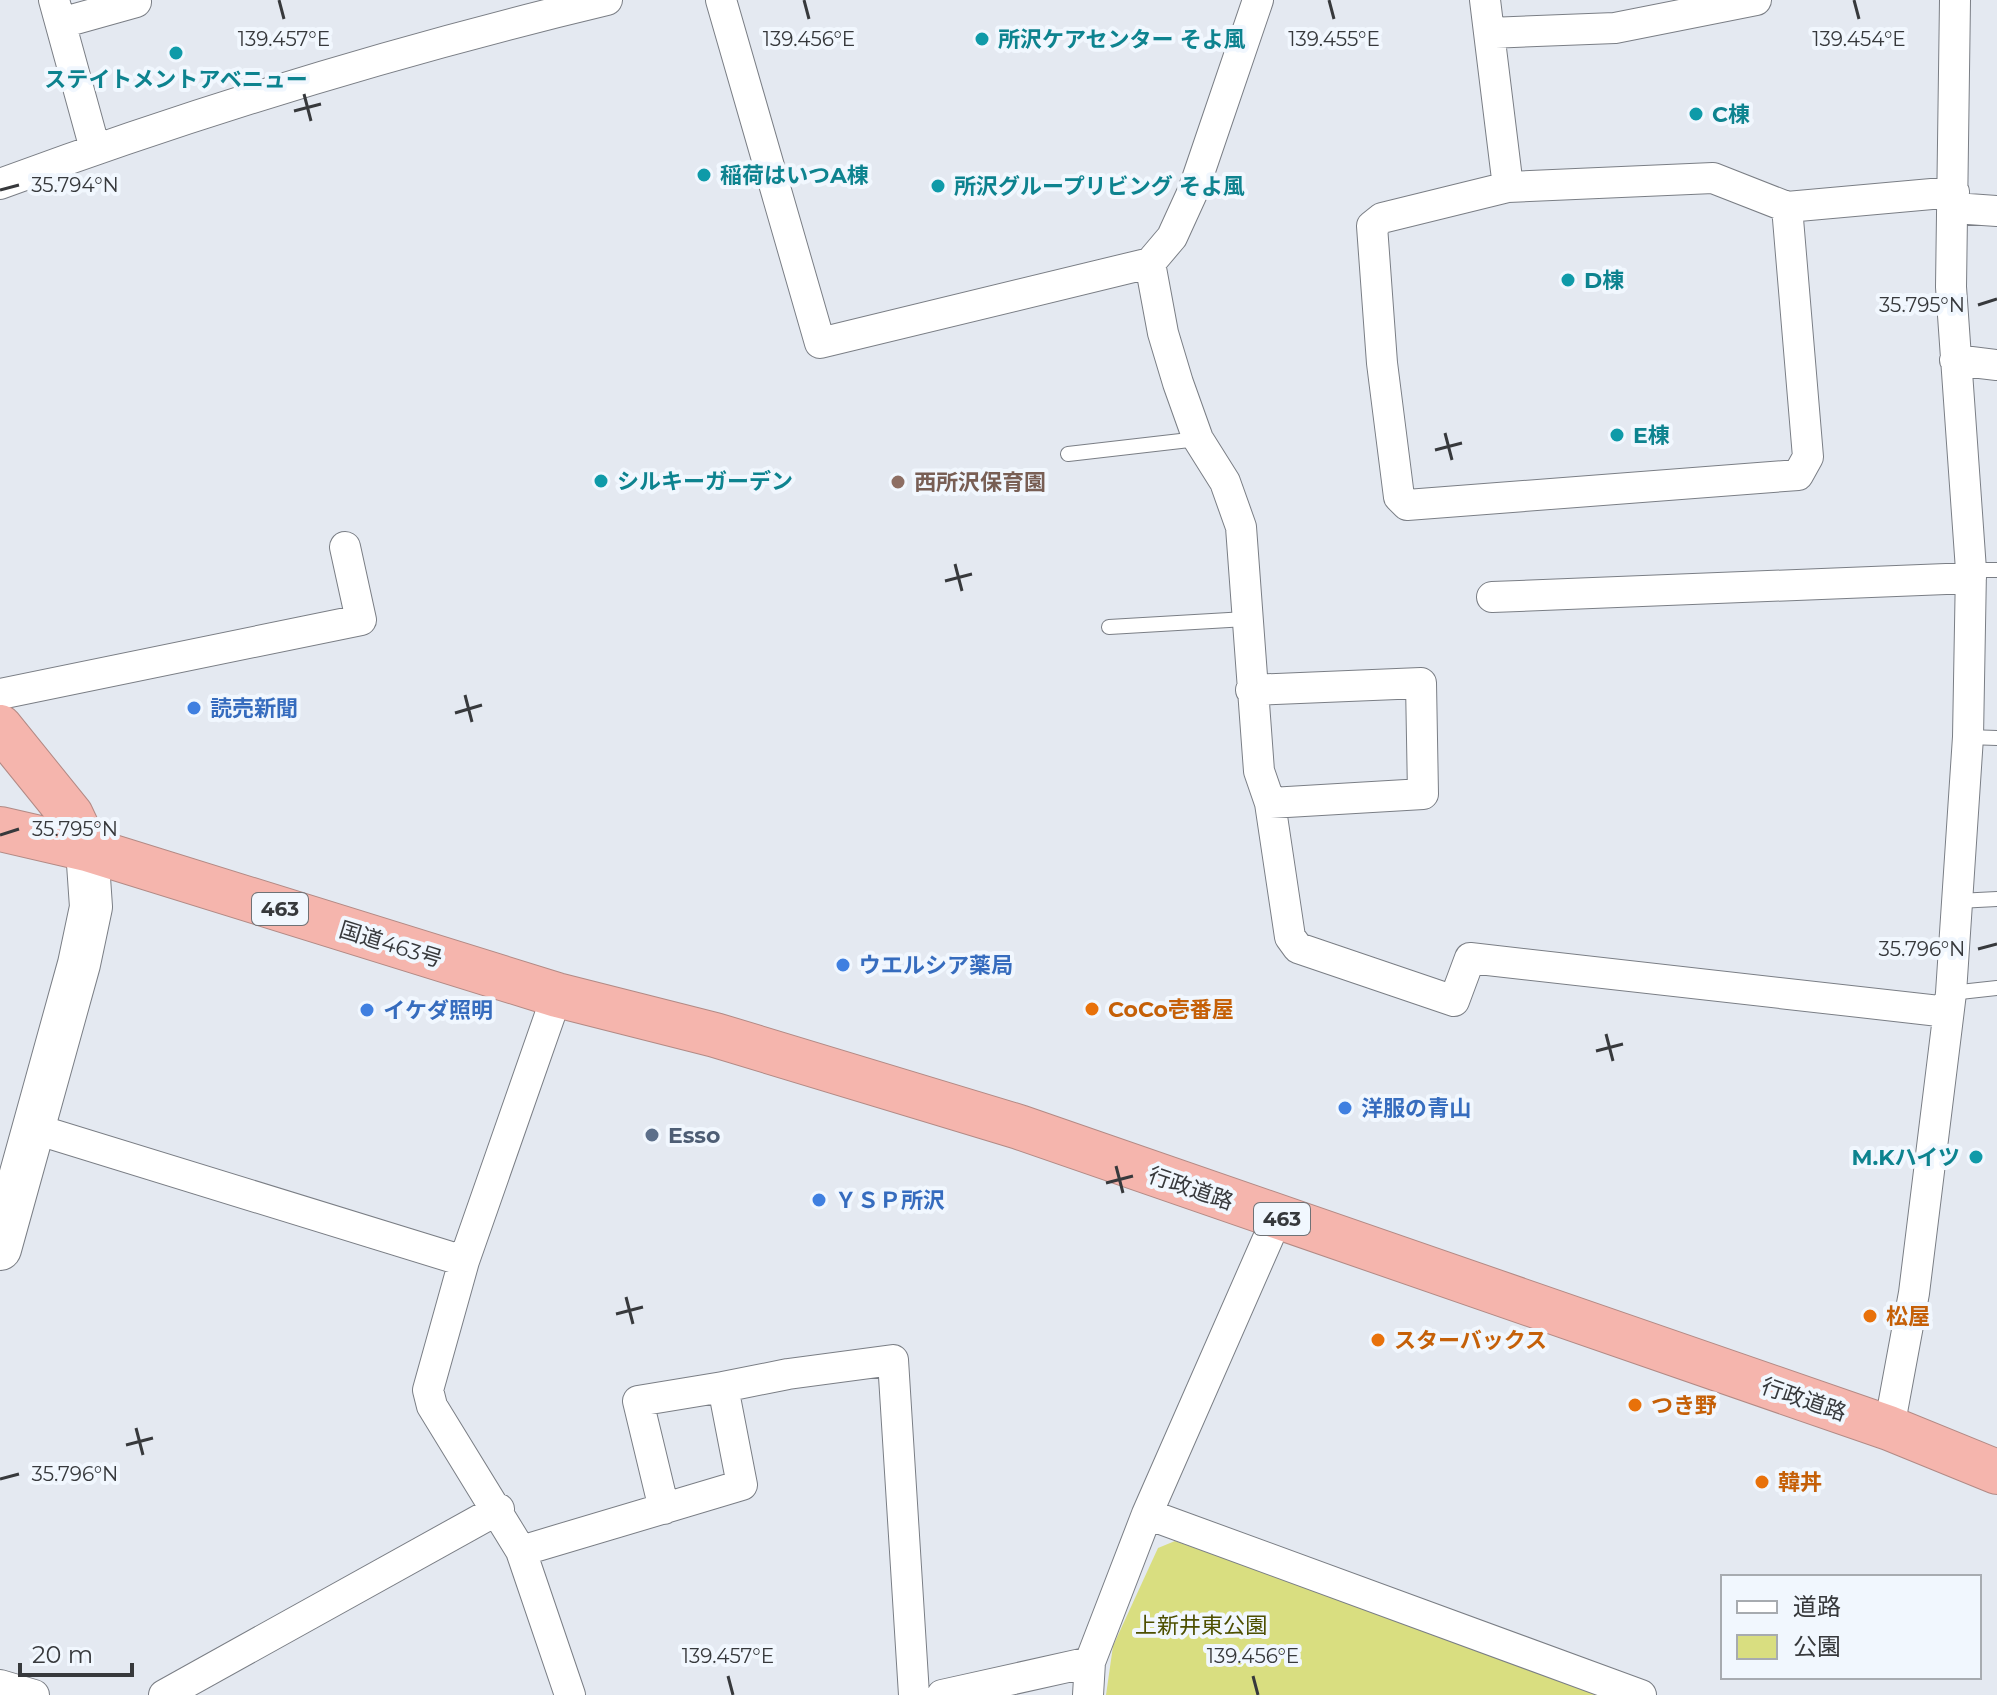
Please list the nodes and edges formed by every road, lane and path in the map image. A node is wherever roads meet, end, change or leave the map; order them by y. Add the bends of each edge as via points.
1 (607, 0) edge
2 (721, 0) edge
3 (1258, 0) edge
4 (1485, 0) edge
5 (1756, 0) edge
6 (1955, 0) edge
7 (136, 2) dead end
8 (57, 12) edge
9 (1489, 33) junction
10 (95, 149) junction
11 (0, 184) edge
12 (1508, 187) junction
13 (1954, 200) junction
14 (1787, 207) junction
15 (1997, 211) edge
16 (1150, 263) junction
17 (1955, 360) junction
18 (1997, 365) edge
19 (1198, 439) junction
20 (1068, 454) dead end
21 (345, 547) dead end
22 (1980, 573) edge
23 (1492, 597) dead end
24 (1246, 619) junction
25 (1109, 627) dead end
26 (1251, 690) junction
27 (0, 694) edge
28 (0, 727) edge
29 (1982, 738) edge
30 (1270, 803) junction
31 (0, 829) edge
32 (87, 849) junction
33 (1997, 899) edge
34 (1958, 901) junction
35 (1997, 988) edge
36 (557, 995) junction
37 (1949, 1002) junction
38 (32, 1128) junction
39 (1277, 1218) junction
40 (1, 1241) edge
41 (464, 1261) junction
42 (723, 1387) junction
43 (1889, 1428) junction
44 (1997, 1472) edge
45 (499, 1509) junction
46 (664, 1509) junction
47 (1147, 1514) junction
48 (521, 1551) junction
49 (1090, 1662) junction
50 (0, 1685) edge
51 (559, 1691) edge
52 (34, 1695) edge
53 (164, 1695) edge
54 (914, 1695) edge
55 (942, 1695) edge
56 (1088, 1695) edge
57 (1641, 1695) edge

1 - 10 street via 481,30
2 - 16 street via 820,343
3 - 16 street via 1193,191 1172,237
4 - 9 street
5 - 9 street via 1615,28
6 - 13 street
7 - 8 street
8 - 10 street
9 - 12 street
10 - 11 street
12 - 14 street via 1713,178
12 - 14 street via 1382,218 1372,226 1382,363 1399,497 1407,505 1798,475 1808,457
13 - 14 street
13 - 15 street
13 - 17 street
16 - 19 street via 1163,333
17 - 18 street
17 - 22 street
19 - 20 lane
19 - 24 street via 1225,482 1241,527
21 - 27 street via 361,620
22 - 23 street
22 - 29 street
24 - 25 lane
24 - 26 street
26 - 30 street via 1259,771
26 - 30 street via 1421,683 1423,794
28 - 32 highway via 71,815
29 - 34 street
30 - 37 street via 1290,937 1298,948 1454,1001 1470,958
31 - 32 highway, 国道463号 / 463
32 - 36 highway, 国道463号 / 463
32 - 38 street via 91,907
33 - 34 lane
34 - 37 street
35 - 37 lane
36 - 39 highway, 行政道路 / 463 via 715,1035 1019,1127
36 - 41 street
37 - 43 street via 1914,1293
38 - 40 street
38 - 41 street
39 - 43 highway, 行政道路 / 463
39 - 47 street
41 - 45 street via 428,1390 432,1406
42 - 46 street via 742,1485
42 - 46 street via 638,1401
42 - 54 street via 893,1360
43 - 44 highway, 行政道路 / 463
45 - 48 street
45 - 53 street
46 - 48 street
47 - 49 street
47 - 57 street
48 - 51 street
49 - 55 street
49 - 56 street
50 - 52 street

